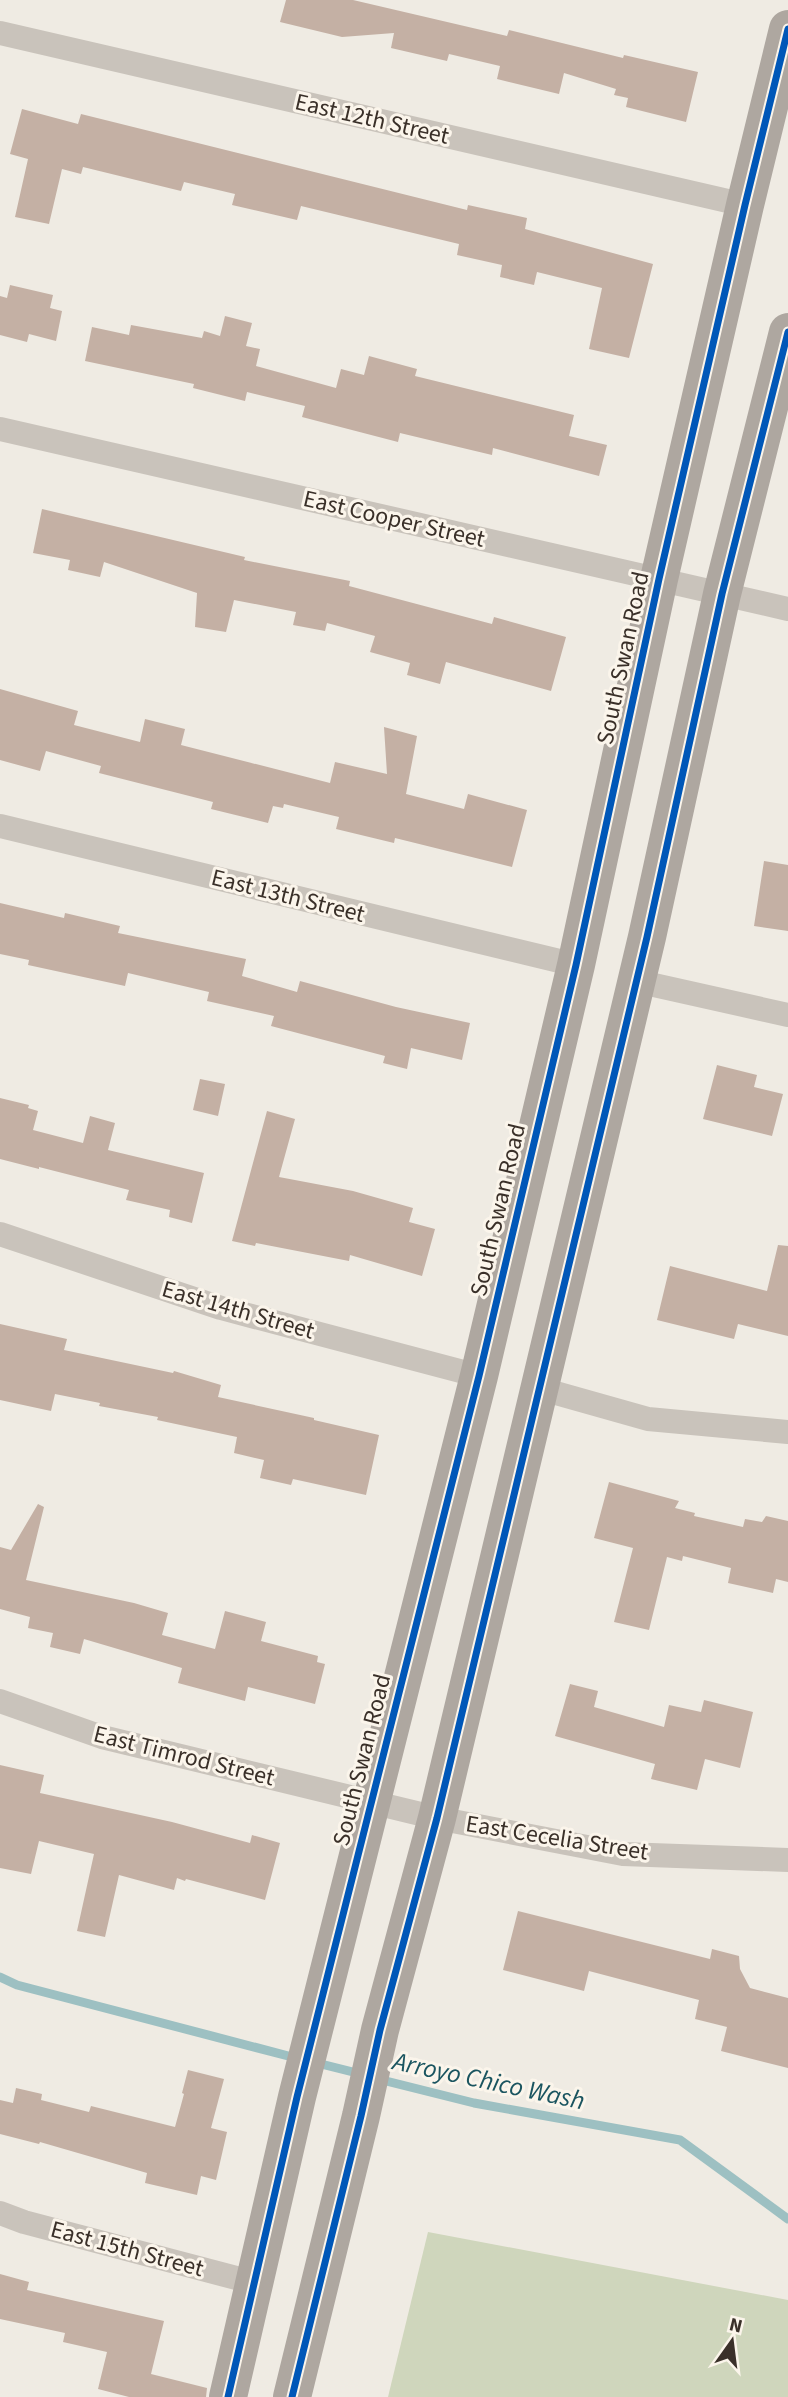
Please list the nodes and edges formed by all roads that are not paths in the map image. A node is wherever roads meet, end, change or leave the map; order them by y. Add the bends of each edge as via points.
1 (788, 29) edge
2 (0, 33) edge
3 (745, 205) junction
4 (788, 332) edge
5 (0, 429) edge
6 (659, 579) junction
7 (722, 594) junction
8 (788, 609) edge
9 (0, 826) edge
10 (576, 965) junction
11 (636, 981) junction
12 (788, 1015) edge
13 (0, 1234) edge
14 (479, 1376) junction
15 (538, 1388) junction
16 (788, 1432) edge
17 (0, 1701) edge
18 (371, 1801) junction
19 (438, 1818) junction
20 (788, 1860) edge
21 (0, 2213) edge
22 (255, 2283) junction
23 (228, 2397) edge
24 (292, 2397) edge

1 - 3 main road, South Swan Road
2 - 3 street, East 12th Street
3 - 6 main road, South Swan Road
4 - 7 main road
5 - 6 street, East Cooper Street
6 - 7 street, East Cooper Street
6 - 10 main road, South Swan Road
7 - 8 street, East Cooper Street
7 - 11 main road
9 - 10 street, East 13th Street
10 - 14 main road, South Swan Road
11 - 12 street
11 - 15 main road
13 - 14 street, East 14th Street via 220,1308
14 - 18 main road, South Swan Road
15 - 16 street via 648,1419
15 - 19 main road
17 - 18 street, East Timrod Street via 102,1737
18 - 19 street, East Cecelia Street
18 - 22 main road, South Swan Road
19 - 20 street, East Cecelia Street via 624,1854
19 - 24 main road via 380,2030
21 - 22 street, East 15th Street
22 - 23 main road, South Swan Road

